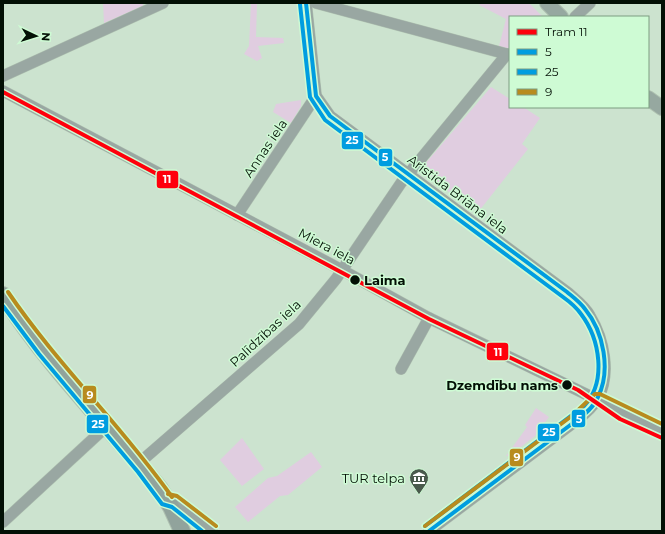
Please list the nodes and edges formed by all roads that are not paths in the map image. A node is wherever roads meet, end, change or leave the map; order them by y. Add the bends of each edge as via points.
1 (164, 3) edge
2 (306, 3) edge
3 (316, 3) edge
4 (547, 3) edge
5 (590, 3) edge
6 (560, 16) edge
7 (576, 16) edge
8 (509, 54) edge
9 (3, 76) edge
10 (3, 91) edge
11 (316, 96) junction
12 (649, 99) edge
13 (662, 108) edge
14 (408, 174) junction
15 (237, 214) junction
16 (342, 270) junction
17 (3, 294) edge
18 (429, 318) junction
19 (401, 369) dead end
20 (597, 399) junction
21 (108, 426) junction
22 (660, 426) edge
23 (139, 463) junction
24 (167, 500) junction
25 (3, 522) edge
26 (182, 531) edge
27 (212, 531) edge
28 (429, 531) edge

1 - 9 street
2 - 11 street, Aristida Briāna iela
3 - 8 street
4 - 6 main road
5 - 7 street
8 - 14 street, Palīdzības iela
10 - 15 street, Miera iela
11 - 14 street, Aristida Briāna iela via 340,125
11 - 15 street, Annas iela
12 - 13 main road
14 - 16 street, Palīdzības iela
14 - 20 street, Aristida Briāna iela via 567,292 590,315 598,333 604,361 605,380
15 - 16 street, Miera iela
16 - 18 street, Miera iela
16 - 23 street, Palīdzības iela via 299,324
17 - 21 highway via 34,339
18 - 19 street
18 - 20 street, Miera iela
20 - 22 street, Miera iela
20 - 28 street via 577,420
21 - 23 highway
21 - 25 street
23 - 24 highway
24 - 26 highway
24 - 27 street via 174,502

